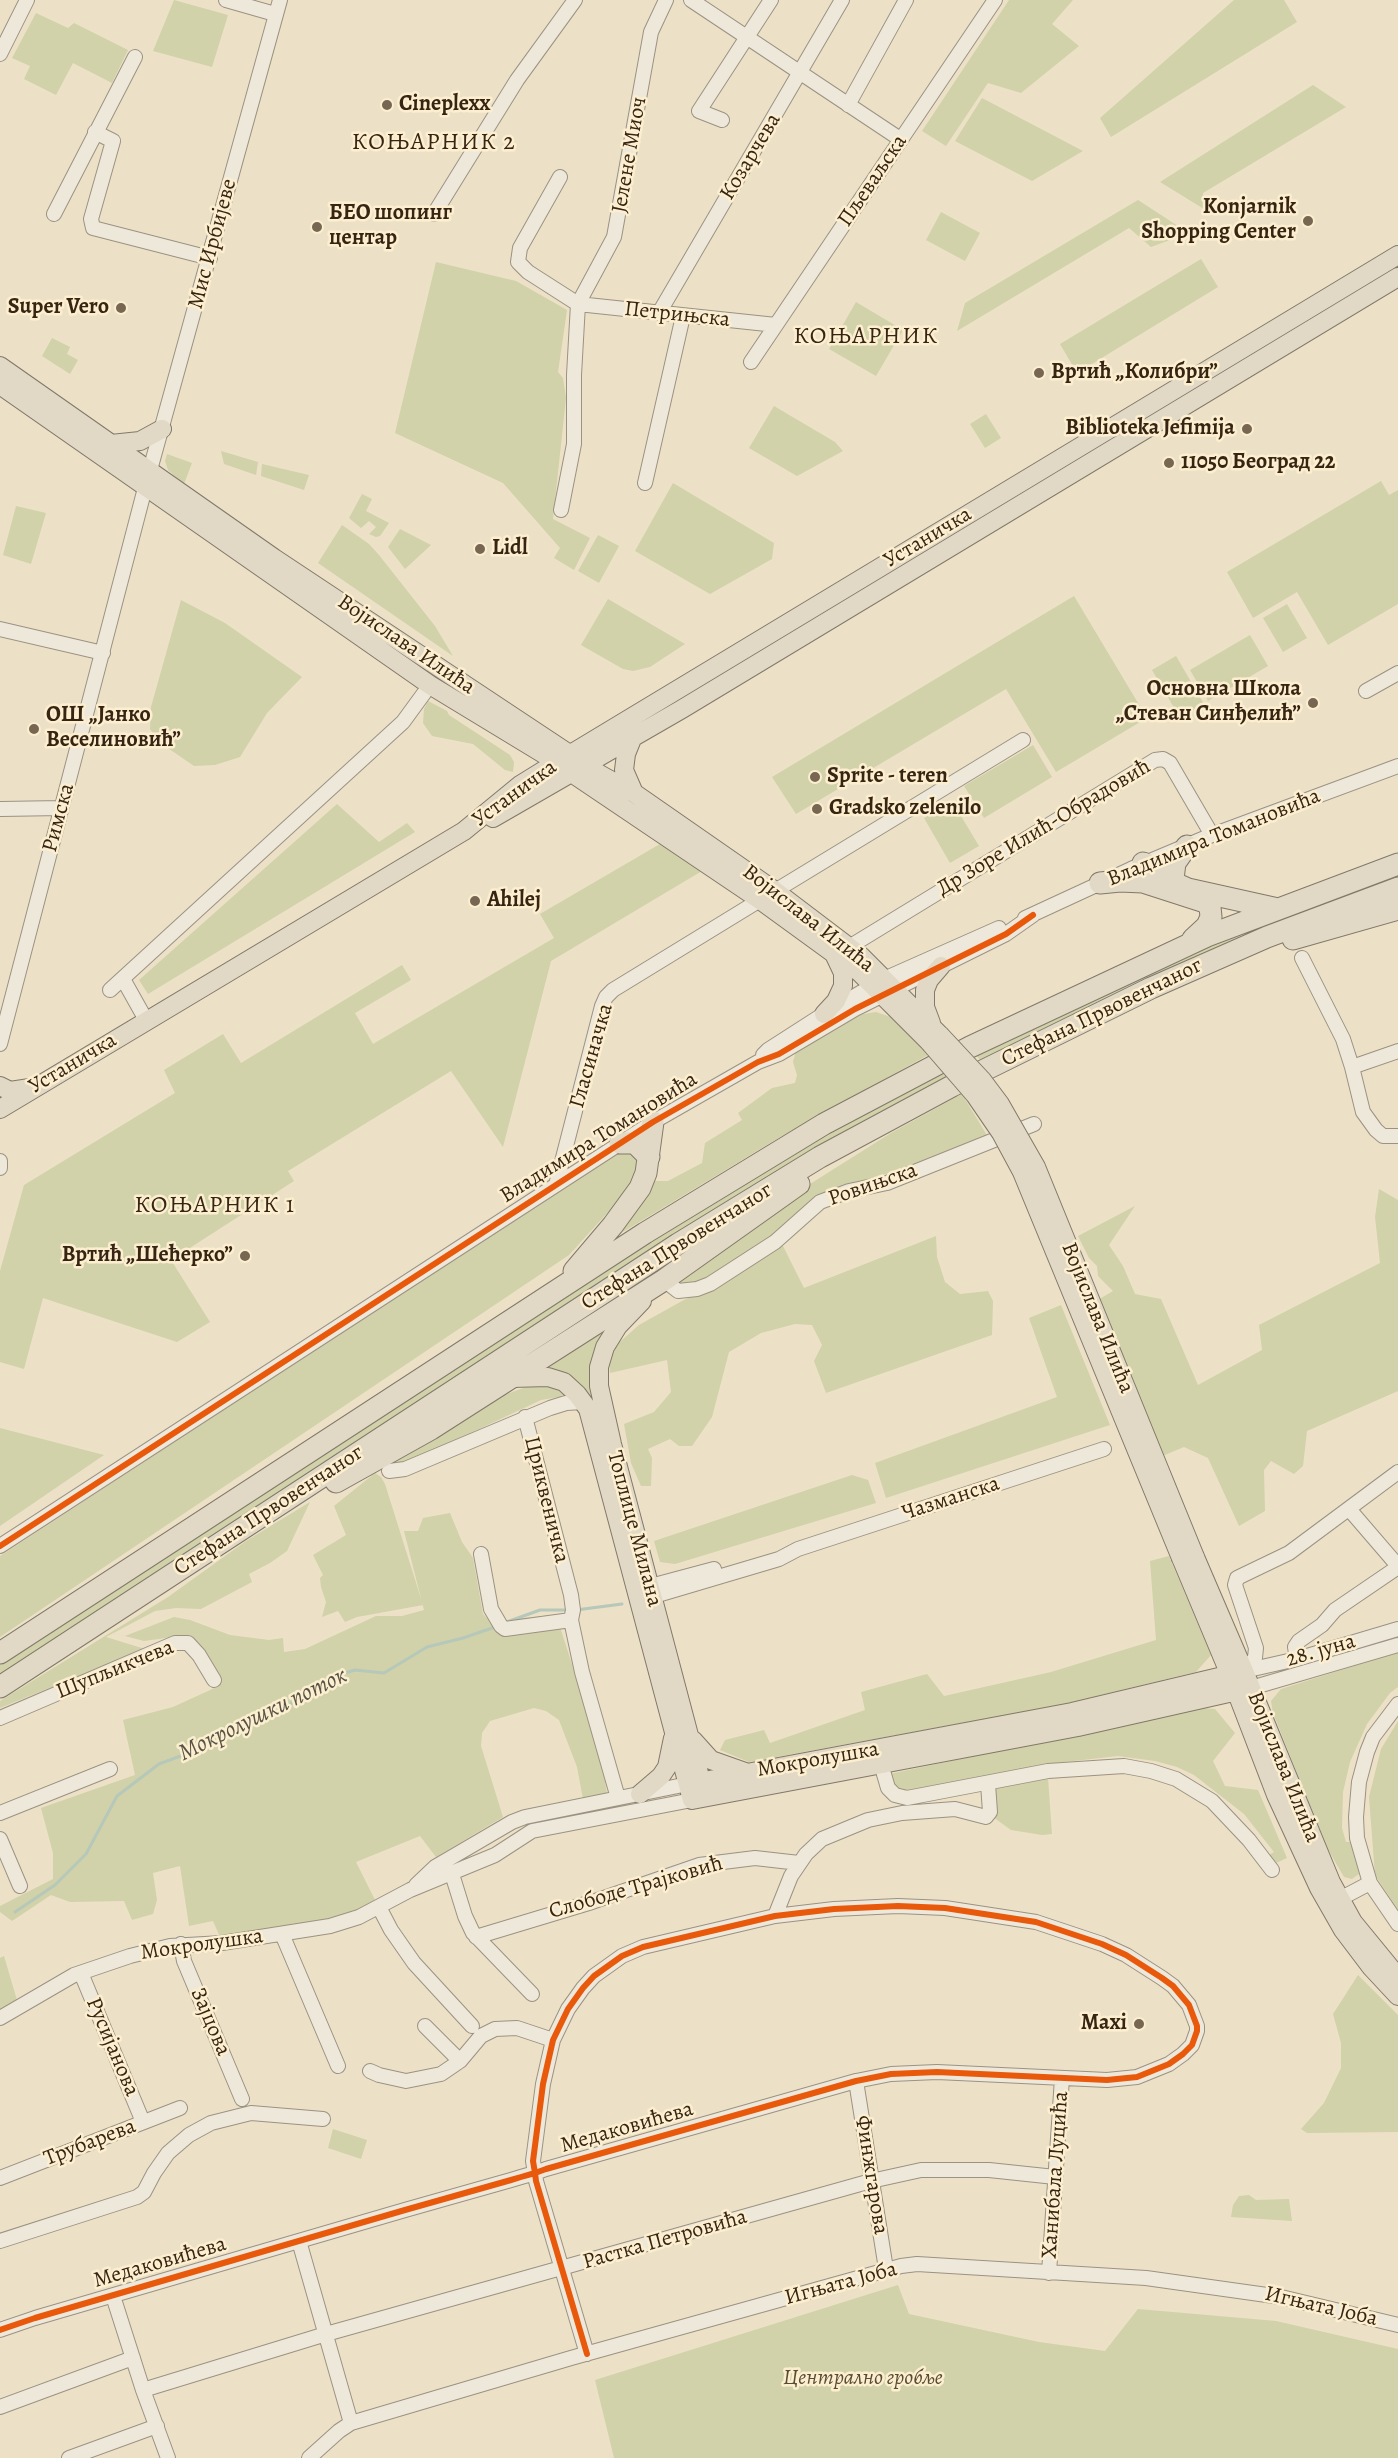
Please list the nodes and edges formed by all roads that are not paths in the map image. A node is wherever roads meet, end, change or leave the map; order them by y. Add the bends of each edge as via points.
1 (27, 0) edge
2 (226, 0) edge
3 (280, 0) edge
4 (575, 0) edge
5 (666, 0) edge
6 (691, 0) edge
7 (771, 0) edge
8 (842, 0) edge
9 (906, 0) edge
10 (995, 0) edge
11 (275, 14) junction
12 (747, 37) junction
13 (0, 54) edge
14 (135, 57) dead end
15 (800, 73) junction
16 (848, 105) junction
17 (722, 120) dead end
18 (95, 132) junction
19 (900, 139) junction
20 (560, 177) dead end
21 (54, 214) dead end
22 (434, 214) dead end
23 (1398, 255) edge
24 (210, 258) junction
25 (1398, 277) edge
26 (578, 304) junction
27 (659, 313) junction
28 (683, 316) junction
29 (776, 325) junction
30 (752, 362) dead end
31 (0, 366) edge
32 (0, 385) edge
33 (162, 429) junction
34 (111, 444) junction
35 (148, 480) junction
36 (645, 483) dead end
37 (561, 510) dead end
38 (0, 629) edge
39 (103, 653) junction
40 (1398, 673) edge
41 (430, 685) junction
42 (1366, 691) dead end
43 (518, 738) junction
44 (632, 739) junction
45 (1023, 740) dead end
46 (572, 764) junction
47 (1398, 766) edge
48 (520, 785) junction
49 (634, 794) junction
50 (62, 808) junction
51 (0, 809) edge
52 (464, 831) junction
53 (1212, 835) junction
54 (1187, 846) junction
55 (1143, 863) junction
56 (1398, 864) edge
57 (1173, 879) junction
58 (1100, 884) junction
59 (1398, 888) edge
60 (768, 895) junction
61 (1279, 909) junction
62 (1398, 909) edge
63 (1033, 915) junction
64 (1184, 947) junction
65 (840, 949) junction
66 (1302, 958) dead end
67 (1214, 959) junction
68 (941, 966) junction
69 (123, 980) junction
70 (884, 987) junction
71 (110, 990) dead end
72 (824, 1014) junction
73 (146, 1020) junction
74 (934, 1034) junction
75 (0, 1044) edge
76 (1398, 1051) edge
77 (758, 1062) junction
78 (1352, 1067) junction
79 (0, 1086) edge
80 (35, 1087) junction
81 (0, 1109) edge
82 (653, 1122) junction
83 (1034, 1125) dead end
84 (1393, 1136) edge
85 (855, 1138) junction
86 (620, 1143) junction
87 (649, 1157) junction
88 (556, 1185) junction
89 (664, 1280) junction
90 (555, 1291) junction
91 (512, 1377) junction
92 (584, 1402) junction
93 (525, 1417) junction
94 (605, 1446) junction
95 (1104, 1449) dead end
96 (389, 1471) dead end
97 (1398, 1472) edge
98 (277, 1506) junction
99 (1349, 1509) junction
100 (0, 1546) edge
101 (482, 1554) dead end
102 (1398, 1566) edge
103 (645, 1593) junction
104 (571, 1620) junction
105 (1398, 1629) edge
106 (1398, 1645) edge
107 (0, 1653) edge
108 (1297, 1659) junction
109 (214, 1680) dead end
110 (1240, 1681) junction
111 (0, 1687) edge
112 (1398, 1704) edge
113 (0, 1718) edge
114 (682, 1735) junction
115 (881, 1764) junction
116 (110, 1769) dead end
117 (746, 1773) junction
118 (988, 1784) junction
119 (697, 1791) junction
120 (640, 1794) junction
121 (618, 1798) junction
122 (0, 1813) edge
123 (0, 1839) edge
124 (799, 1863) junction
125 (1272, 1870) dead end
126 (452, 1874) junction
127 (1370, 1883) junction
128 (20, 1886) dead end
129 (410, 1890) junction
130 (1334, 1902) junction
131 (380, 1907) junction
132 (775, 1916) junction
133 (1398, 1924) edge
134 (282, 1934) junction
135 (476, 1936) junction
136 (181, 1944) junction
137 (81, 1973) junction
138 (1398, 1977) edge
139 (532, 1994) dead end
140 (1398, 1996) edge
141 (0, 2018) edge
142 (424, 2026) dead end
143 (472, 2026) dead end
144 (553, 2040) junction
145 (460, 2061) junction
146 (338, 2066) dead end
147 (370, 2071) dead end
148 (1062, 2078) junction
149 (856, 2081) junction
150 (242, 2098) dead end
151 (180, 2108) dead end
152 (323, 2119) dead end
153 (143, 2122) junction
154 (535, 2173) junction
155 (1055, 2177) junction
156 (0, 2178) edge
157 (871, 2181) junction
158 (0, 2241) edge
159 (299, 2241) junction
160 (564, 2269) junction
161 (886, 2269) junction
162 (1049, 2273) junction
163 (113, 2296) junction
164 (1398, 2325) edge
165 (0, 2330) edge
166 (326, 2334) junction
167 (587, 2354) junction
168 (133, 2358) junction
169 (143, 2390) junction
170 (0, 2407) edge
171 (351, 2423) junction
172 (157, 2426) junction
173 (69, 2458) edge
174 (168, 2458) edge
175 (309, 2458) edge

1 - 13 street
2 - 11 street
3 - 11 street, Мис Ирбијеве
4 - 22 street via 518,81
5 - 26 street, Јелене Миоч via 651,33 614,237
6 - 12 street
7 - 12 street
8 - 15 street, Козарчева
9 - 16 street
10 - 19 street, Пљеваљска
11 - 24 street, Мис Ирбијеве
12 - 15 street
12 - 17 street via 699,111
14 - 18 street
15 - 16 street
15 - 27 street, Козарчева
16 - 19 street
18 - 21 street
18 - 24 street via 113,141 91,219 93,228
19 - 29 street, Пљеваљска
20 - 26 street via 520,248 518,262
23 - 46 main road, Устаничка via 1120,421
24 - 33 street, Мис Ирбијеве
25 - 44 main road, Устаничка
26 - 27 street, Петрињска
26 - 37 street via 574,444
27 - 28 street, Петрињска
28 - 29 street, Петрињска
28 - 36 street
29 - 30 street, Пљеваљска
31 - 34 main road, Војислава Илића
32 - 35 main road, Војислава Илића
33 - 34 main road via 140,441
33 - 35 street, Мис Ирбијеве
34 - 35 main road, Војислава Илића
35 - 39 street, Римска
35 - 41 main road, Војислава Илића
35 - 46 main road, Војислава Илића via 274,558
38 - 39 street
39 - 50 street, Римска
40 - 42 street
41 - 43 main road, Војислава Илића
41 - 69 street via 413,710
43 - 46 main road, Војислава Илића
43 - 48 main road via 530,763 527,777
44 - 46 main road, Устаничка
44 - 49 main road via 624,766
45 - 60 street, Гласиначка
46 - 48 main road, Устаничка
46 - 49 main road, Војислава Илића
46 - 52 main road, Устаничка via 486,822
46 - 60 main road, Војислава Илића
47 - 53 street, Владимира Томановића
48 - 52 main road, Устаничка
49 - 60 main road, Војислава Илића
50 - 51 street
50 - 75 street, Римска
52 - 73 main road, Устаничка
53 - 54 street, Владимира Томановића
53 - 65 street, Др Зоре Илић-Обрадовић via 1170,763 1155,760
54 - 55 street, Владимира Томановића
54 - 57 highway via 1175,863
55 - 57 highway via 1160,868
55 - 58 street, Владимира Томановића
56 - 61 highway, Стефана Првовенчаног
57 - 61 highway via 1188,889
58 - 63 street, Владимира Томановића
58 - 64 highway via 1143,882 1205,902 1211,910 1210,920
59 - 67 highway, Стефана Првовенчаног
60 - 65 main road, Војислава Илића
60 - 88 street, Гласиначка via 606,997
61 - 64 highway, Стефана Првовенчаног
62 - 67 highway
63 - 68 street, Владимира Томановића via 1006,934
63 - 70 street, Владимира Томановића via 1013,921
64 - 90 highway, Стефана Првовенчаног via 1002,1031 882,1092 738,1175
65 - 70 main road, Војислава Илића
65 - 72 main road via 843,986
66 - 78 street via 1343,1039
67 - 85 highway, Стефана Првовенчаног via 1037,1042
68 - 70 street, Владимира Томановића
68 - 74 main road via 925,990 925,1007
69 - 71 street
69 - 73 street
70 - 72 street, Владимира Томановића
70 - 74 main road, Војислава Илића
70 - 77 street, Владимира Томановића via 855,1009 779,1054
72 - 77 street, Владимира Томановића via 768,1050
73 - 80 main road, Устаничка
74 - 110 main road, Војислава Илића, bridge via 982,1080 1036,1167
76 - 78 street
77 - 82 street, Владимира Томановића
78 - 84 street via 1363,1112 1376,1130
79 - 80 main road via 10,1091
80 - 81 main road, Устаничка
82 - 86 street, Владимира Томановића
82 - 87 highway
83 - 89 street, Ровињска via 887,1183 820,1202 775,1242 710,1284 678,1291
85 - 89 highway via 774,1203
85 - 98 highway, Стефана Првовенчаног via 713,1222
86 - 87 highway via 635,1143
86 - 88 street, Владимира Томановића
87 - 90 highway via 646,1173 627,1207
88 - 100 street, Владимира Томановића
89 - 91 highway
89 - 94 main road, Топлице Милана via 626,1317 605,1347 599,1386
90 - 107 highway, Стефана Првовенчаног
91 - 92 main road, Топлице Милана via 555,1379 568,1385
91 - 98 highway via 351,1474
92 - 93 street via 566,1403
92 - 94 main road, Топлице Милана
93 - 96 street, Цриквеничка via 405,1468
93 - 104 street, Цриквеничка via 571,1595
94 - 103 main road, Топлице Милана
95 - 103 street, Чазманска via 798,1549 779,1559
97 - 99 street
98 - 111 highway, Стефана Првовенчаног
99 - 102 street
99 - 110 street via 1289,1553 1237,1578 1235,1585 1256,1648 1255,1658
101 - 104 street via 490,1604 505,1629
102 - 108 street via 1299,1641 1295,1647
103 - 114 main road, Топлице Милана
104 - 121 street, Цриквеничка
105 - 108 street, 28. јуна
106 - 110 street, 28. јуна
108 - 110 street, 28. јуна
109 - 113 street, Шупљикчева via 188,1643 175,1642
110 - 115 main road, Мокролушка via 1078,1727
110 - 117 main road, Мокролушка
110 - 130 main road, Војислава Илића via 1276,1795 1306,1862
112 - 127 street via 1373,1737 1359,1782 1357,1838
114 - 117 main road via 711,1760
114 - 119 main road, Топлице Милана
114 - 120 main road via 661,1776
115 - 118 street, Мокролушка via 888,1788 904,1798
115 - 119 main road, Мокролушка
116 - 122 street
117 - 119 main road, Мокролушка
118 - 124 street via 990,1812 986,1818 956,1809 868,1820 822,1839
118 - 125 street, Мокролушка via 1023,1775 1091,1767 1124,1766 1164,1774 1212,1801
119 - 120 street, Мокролушка
119 - 126 street, Мокролушка via 532,1831 495,1856
120 - 121 street, Мокролушка
121 - 129 street, Мокролушка via 512,1822 435,1867
123 - 128 street
124 - 132 street
124 - 135 street, Слободе Трајковић via 755,1858 699,1865
126 - 129 street, Мокролушка
126 - 135 street via 465,1916
127 - 130 street
127 - 133 street
129 - 131 street, Мокролушка
130 - 138 main road, Војислава Илића
130 - 140 main road, Војислава Илића via 1361,1954
131 - 134 street, Мокролушка via 330,1926
131 - 143 street via 414,1962
132 - 144 street, Медаковићева via 643,1947 622,1956 583,1988
132 - 148 street, Медаковићева via 898,1906 945,1908 1036,1922 1102,1944 1137,1961 1173,1986 1190,2005 1197,2031 1187,2050 1169,2064 1137,2078
134 - 136 street, Мокролушка via 222,1943
134 - 146 street
135 - 139 street
136 - 137 street, Мокролушка
136 - 150 street, Зајцова via 184,1961
137 - 141 street, Мокролушка
137 - 153 street, Русијанова
142 - 145 street
144 - 145 street via 517,2028 495,2029 475,2042
144 - 154 street, Медаковићева via 542,2094 533,2161
145 - 147 street via 441,2074 417,2080 395,2080
148 - 149 street, Медаковићева via 938,2072 891,2074
148 - 155 street, Ханибала Луцића
149 - 154 street, Медаковићева
149 - 157 street, Финжгарова
151 - 153 street, Трубарева
152 - 158 street via 251,2113 211,2123 173,2148 137,2198
153 - 156 street, Трубарева
154 - 159 street, Медаковићева
154 - 160 street, Медаковићева
155 - 157 street, Растка Петровића via 989,2169 921,2170
155 - 162 street, Ханибала Луцића
157 - 160 street, Растка Петровића
157 - 161 street, Финжгарова
159 - 163 street, Медаковићева
159 - 166 street
160 - 166 street, Растка Петровића
160 - 167 street, Медаковићева
161 - 162 street, Игњата Јоба via 917,2264
161 - 167 street, Игњата Јоба
162 - 164 street, Игњата Јоба via 1146,2278 1237,2289
163 - 165 street, Медаковићева
163 - 168 street
166 - 169 street, Растка Петровића
166 - 171 street
167 - 171 street, Игњата Јоба
168 - 169 street
168 - 170 street
169 - 172 street
171 - 175 street, Игњата Јоба
172 - 173 street
172 - 174 street

